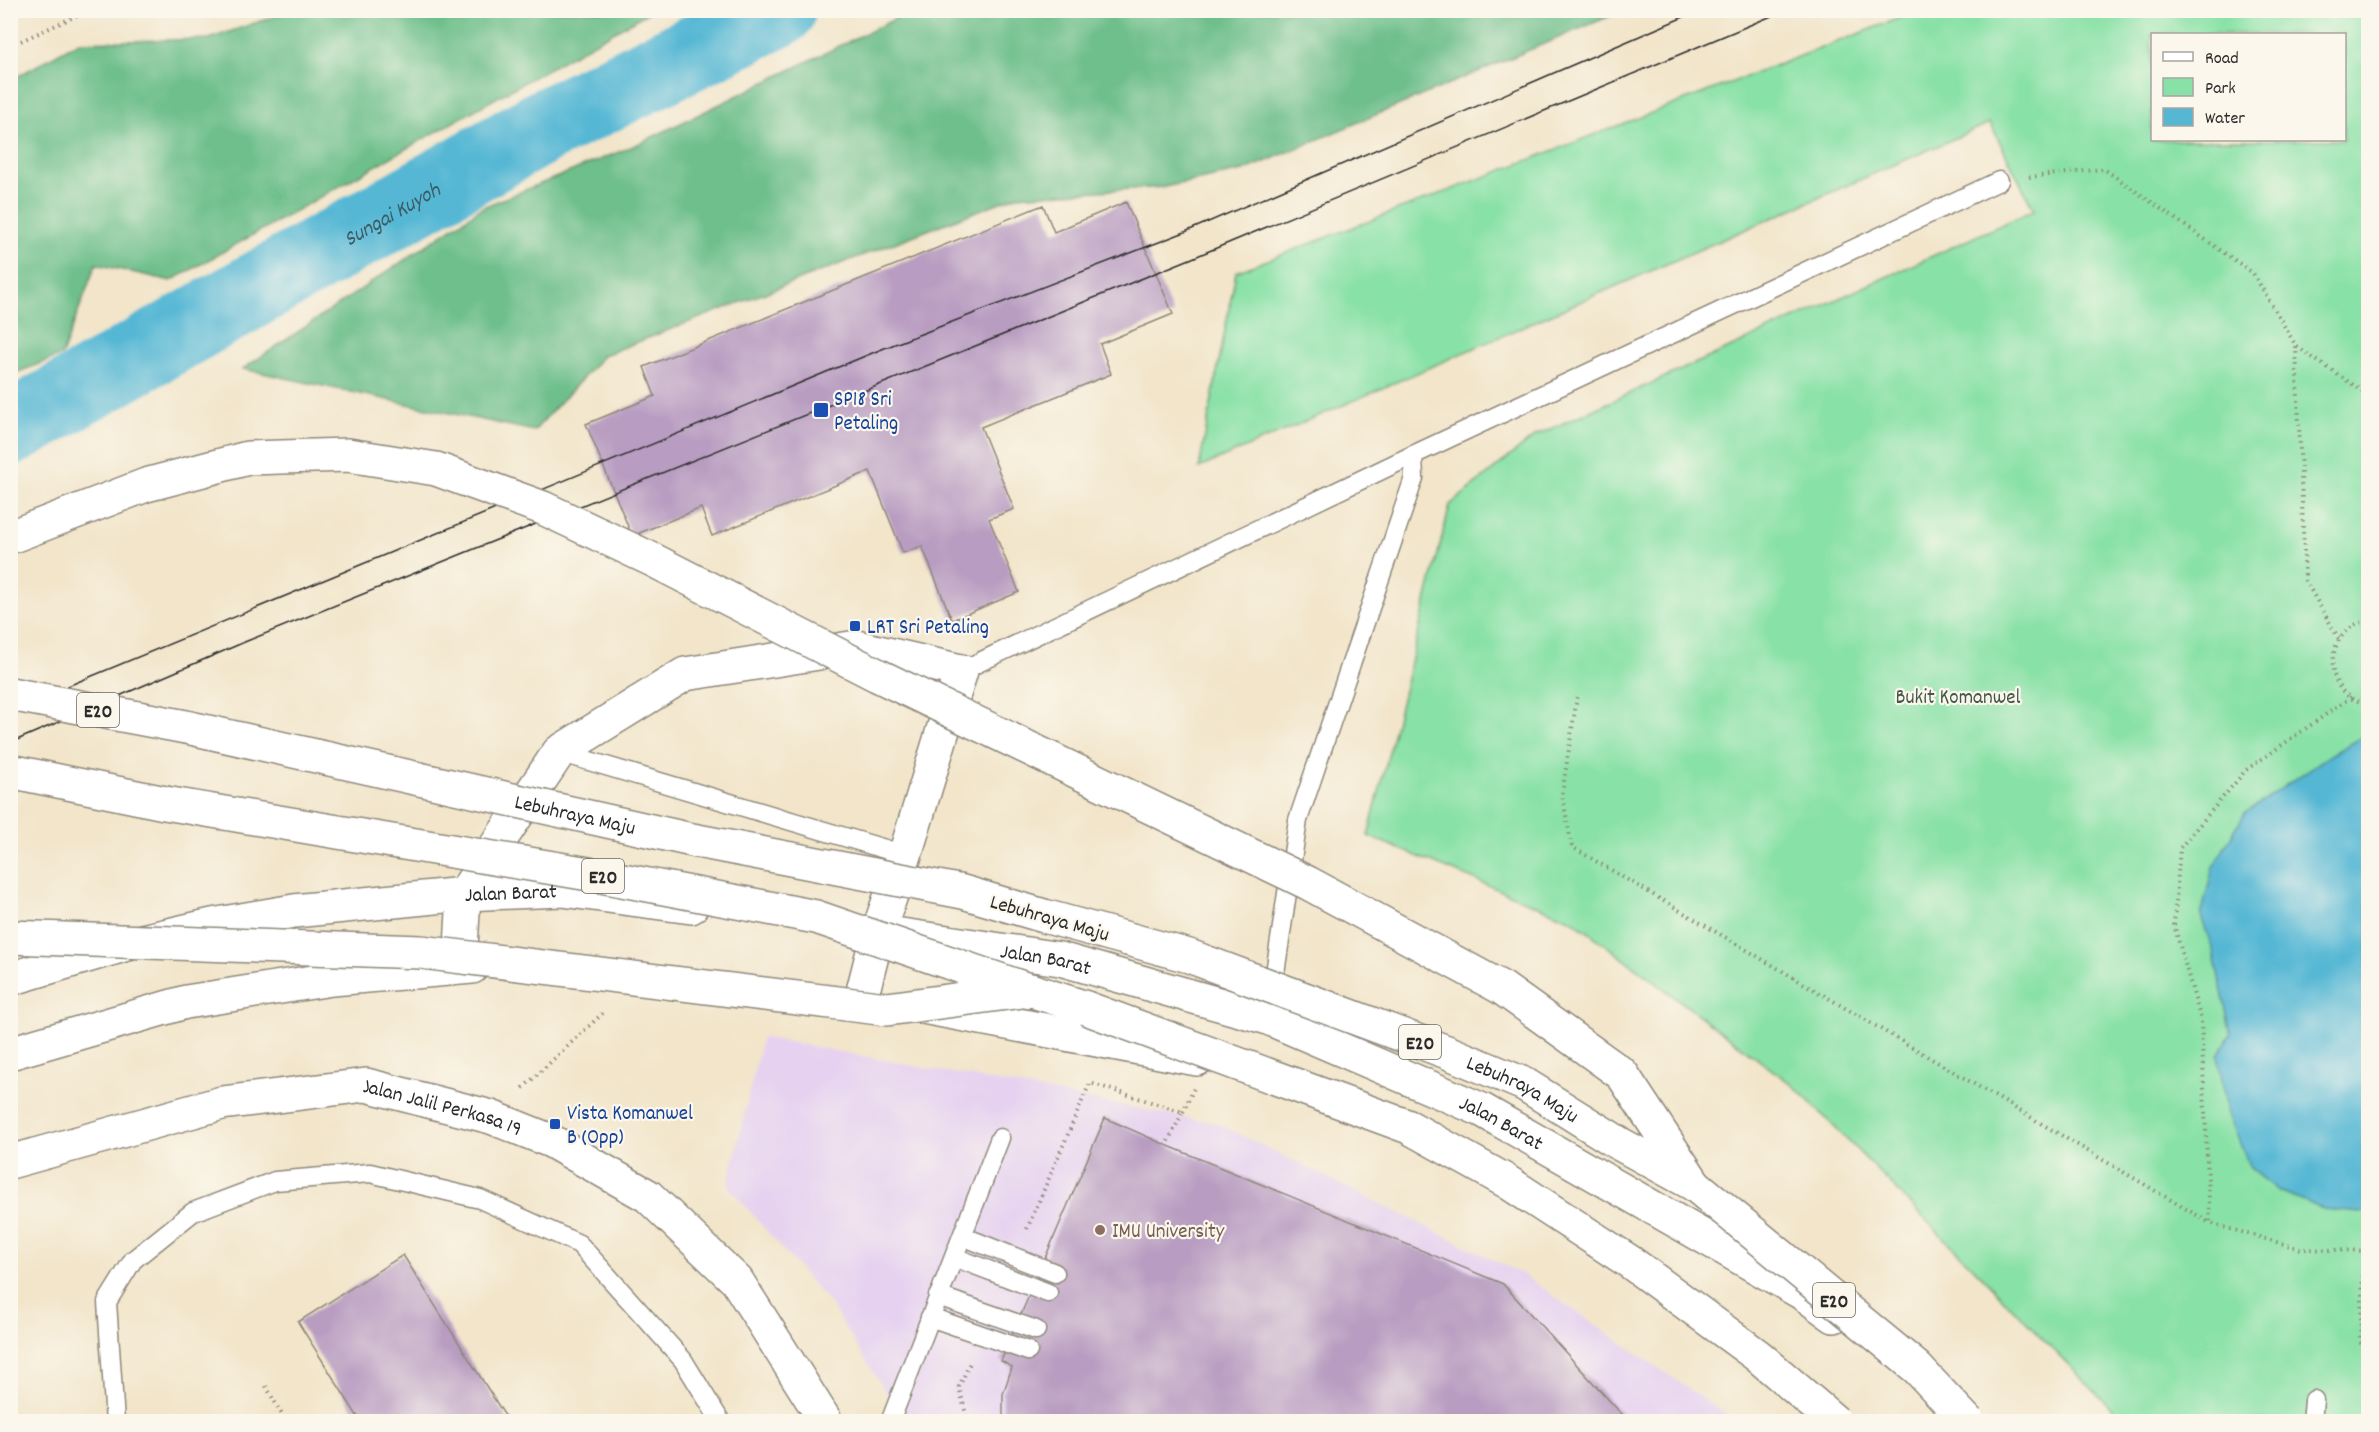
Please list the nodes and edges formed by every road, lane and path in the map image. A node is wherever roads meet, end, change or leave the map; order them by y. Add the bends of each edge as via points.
1 (88, 10) edge
2 (10, 46) edge
3 (1999, 181) joint
4 (2296, 346) junction
5 (2368, 395) edge
6 (1413, 454) junction
7 (10, 537) edge
8 (2368, 621) edge
9 (2339, 639) junction
10 (961, 671) junction
11 (10, 694) edge
12 (1576, 697) dead end
13 (2350, 697) junction
14 (2368, 703) edge
15 (559, 752) junction
16 (10, 771) edge
17 (905, 855) junction
18 (464, 894) junction
19 (878, 932) junction
20 (10, 937) edge
21 (460, 966) junction
22 (644, 975) junction
23 (10, 979) edge
24 (1030, 990) junction
25 (862, 995) junction
26 (1268, 1018) junction
27 (10, 1053) edge
28 (1090, 1083) dead end
29 (491, 1118) junction
30 (1000, 1138) dead end
31 (1166, 1145) dead end
32 (10, 1162) edge
33 (1695, 1185) junction
34 (2210, 1223) junction
35 (962, 1236) junction
36 (2366, 1251) edge
37 (954, 1257) junction
38 (1055, 1273) dead end
39 (1048, 1293) dead end
40 (938, 1296) junction
41 (930, 1317) junction
42 (1036, 1330) dead end
43 (1028, 1351) dead end
44 (2368, 1355) edge
45 (266, 1386) dead end
46 (2314, 1400) dead end
47 (1845, 1420) edge
48 (115, 1422) edge
49 (286, 1422) edge
50 (721, 1422) edge
51 (826, 1422) edge
52 (890, 1422) edge
53 (1968, 1422) edge
54 (1978, 1422) edge
55 (2312, 1422) edge

1 - 2 path
3 - 4 path via 2104,169 2253,273
3 - 6 lane
4 - 5 path
4 - 9 path via 2305,580
6 - 10 lane
6 - 26 lane via 1414,478 1298,819
7 - 33 main road, bridge via 146,485 248,458 348,455 436,469 543,508 1308,883 1502,988 1622,1074
8 - 9 path via 2349,628
9 - 13 path via 2333,651 2334,676
10 - 15 main road via 857,647 685,674
10 - 17 main road
11 - 33 main road, Lebuhraya Maju / E20, bridge via 186,727 692,840 963,892 1189,956 1524,1084
12 - 34 path via 1562,794 1572,847
13 - 14 path
13 - 34 path via 2246,770 2180,848 2174,925 2201,1020
15 - 17 lane
15 - 18 main road
16 - 24 main road, E20, bridge via 165,803 601,876 816,917
17 - 19 main road
18 - 19 main road, Jalan Barat via 562,890
18 - 21 main road
18 - 23 main road, Jalan Barat via 294,911 212,925 124,945
19 - 25 main road
19 - 26 main road, Jalan Barat via 1060,958
20 - 24 main road, bridge via 421,952 887,1009
21 - 22 main road
21 - 27 main road via 332,979 186,1002
22 - 25 main road
22 - 29 path
24 - 47 main road, E20, bridge via 1409,1127 1506,1181 1630,1262
25 - 47 main road via 1192,1058 1489,1174 1707,1308
26 - 54 main road, Jalan Barat via 1482,1110 1804,1294
28 - 31 path via 1183,1112
29 - 32 main road, Jalan Jalil Perkasa 19 via 366,1085 222,1103
29 - 51 main road, Jalan Jalil Perkasa 19 via 551,1141 648,1196 737,1281
30 - 35 lane
33 - 53 main road, Lebuhraya Maju / E20, bridge via 1917,1368
34 - 36 path via 2301,1249
35 - 37 lane
35 - 38 lane
36 - 44 path via 2360,1341
37 - 39 lane
37 - 40 lane
40 - 41 lane
40 - 42 lane
41 - 43 lane
41 - 52 lane
45 - 49 path
46 - 55 lane
48 - 50 lane via 107,1302 133,1260 193,1212 275,1181 370,1173 480,1199 579,1244 684,1360

